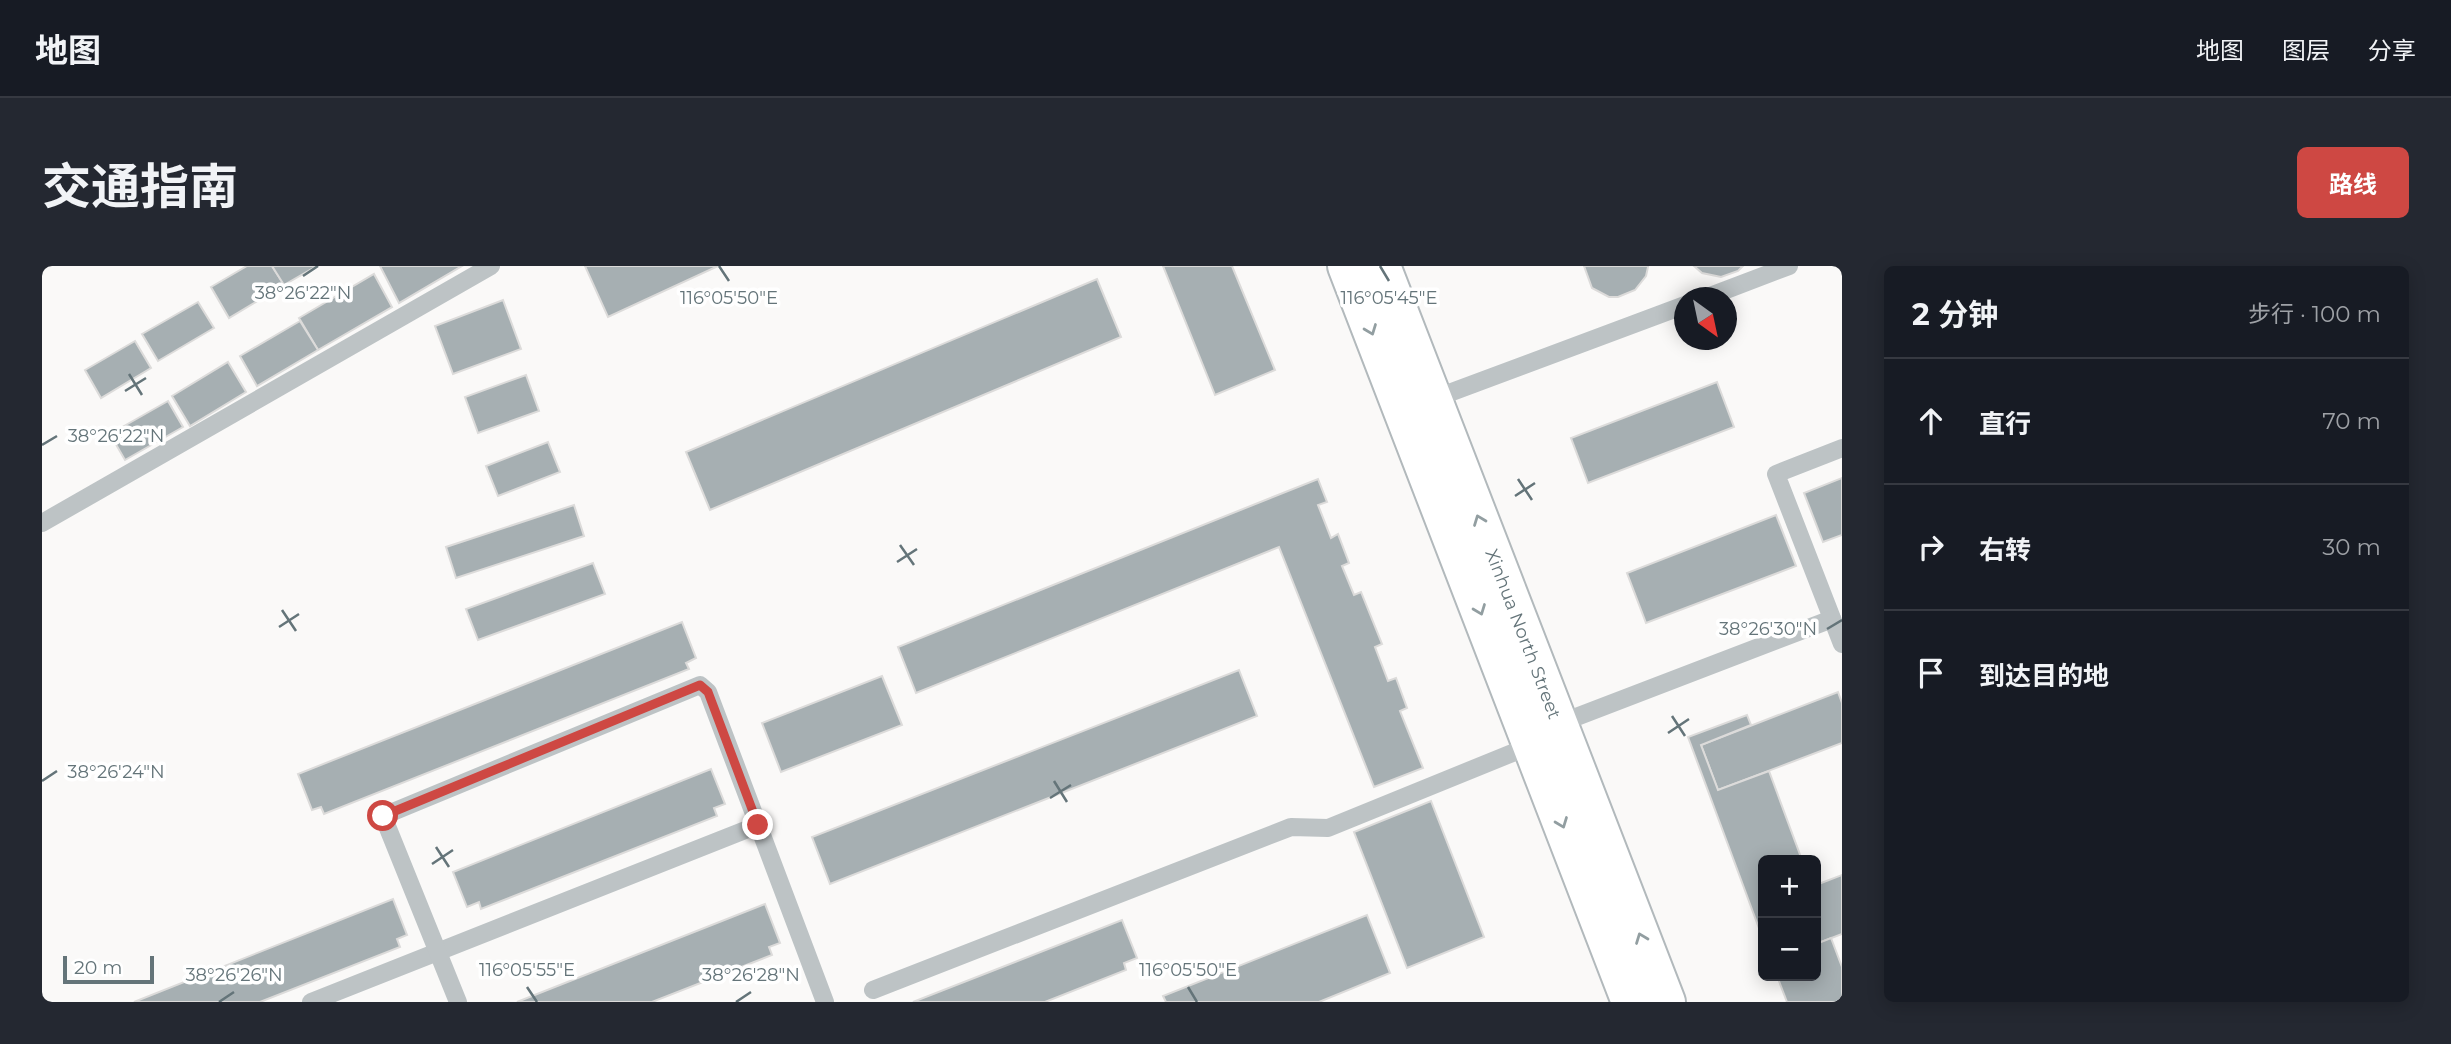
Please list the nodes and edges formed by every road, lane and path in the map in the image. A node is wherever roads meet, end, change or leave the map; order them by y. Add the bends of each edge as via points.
1 (491, 266) edge
2 (1347, 266) edge
3 (1381, 266) edge
4 (1790, 266) edge
5 (1734, 287) edge
6 (1674, 309) edge
7 (1433, 399) junction
8 (1842, 448) edge
9 (42, 523) edge
10 (1832, 619) junction
11 (1842, 644) edge
12 (1545, 735) junction
13 (758, 825) junction
14 (438, 951) junction
15 (873, 990) dead end
16 (311, 1002) edge
17 (458, 1002) edge
18 (825, 1002) edge
19 (1632, 1002) edge
20 (1666, 1002) edge

1 - 9 lane
2 -> 12 main road, Xinhua North Street
3 - 7 main road, Xinhua North Street
4 - 5 lane
6 - 7 lane
12 -> 7 main road, Xinhua North Street
8 - 10 lane via 1776,474
10 - 11 lane
10 - 12 lane
12 - 15 lane via 1328,828 1291,827
12 -> 19 main road, Xinhua North Street
20 -> 12 main road, Xinhua North Street
13 - 14 lane
13 - 14 lane via 708,692 700,685 383,816
13 - 18 lane
14 - 16 lane
14 - 17 lane

